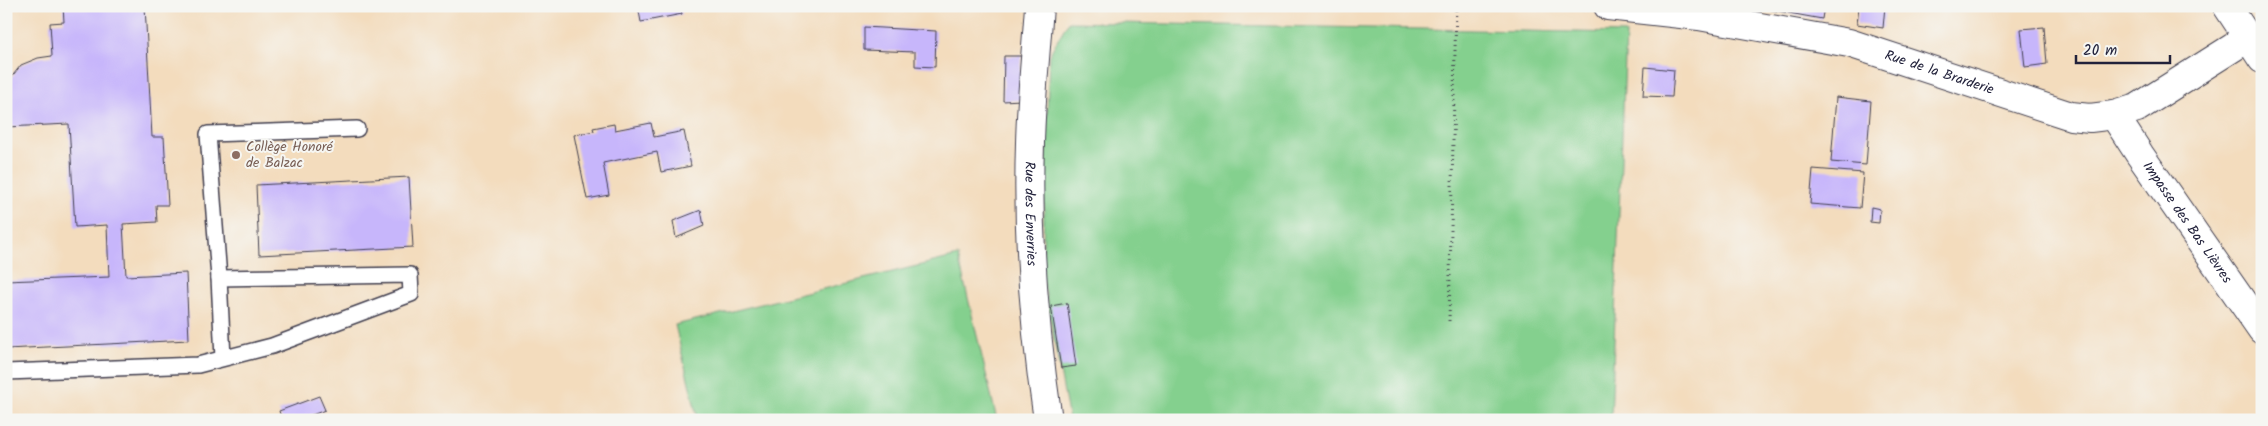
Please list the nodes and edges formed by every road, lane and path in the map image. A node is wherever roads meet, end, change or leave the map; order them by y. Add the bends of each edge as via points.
1 (1052, 6) edge
2 (1456, 6) edge
3 (1608, 6) edge
4 (2226, 6) edge
5 (1039, 7) edge
6 (2255, 48) edge
7 (2114, 115) junction
8 (357, 128) dead end
9 (219, 278) junction
10 (1449, 320) dead end
11 (2262, 330) edge
12 (223, 358) junction
13 (6, 372) edge
14 (1048, 420) edge

1 - 5 street
2 - 10 path
3 - 7 street, Rue de la Brarderie via 1699,16 1849,43 2071,116
4 - 6 street
5 - 14 street, Rue des Enverries via 1030,143 1030,233 1032,298
6 - 7 street, Rue de la Brarderie via 2137,108
7 - 11 street, Impasse des Bas Lièvres
8 - 9 lane via 208,134
9 - 12 lane
9 - 12 lane via 410,275 411,294 272,346
12 - 13 lane via 198,365

